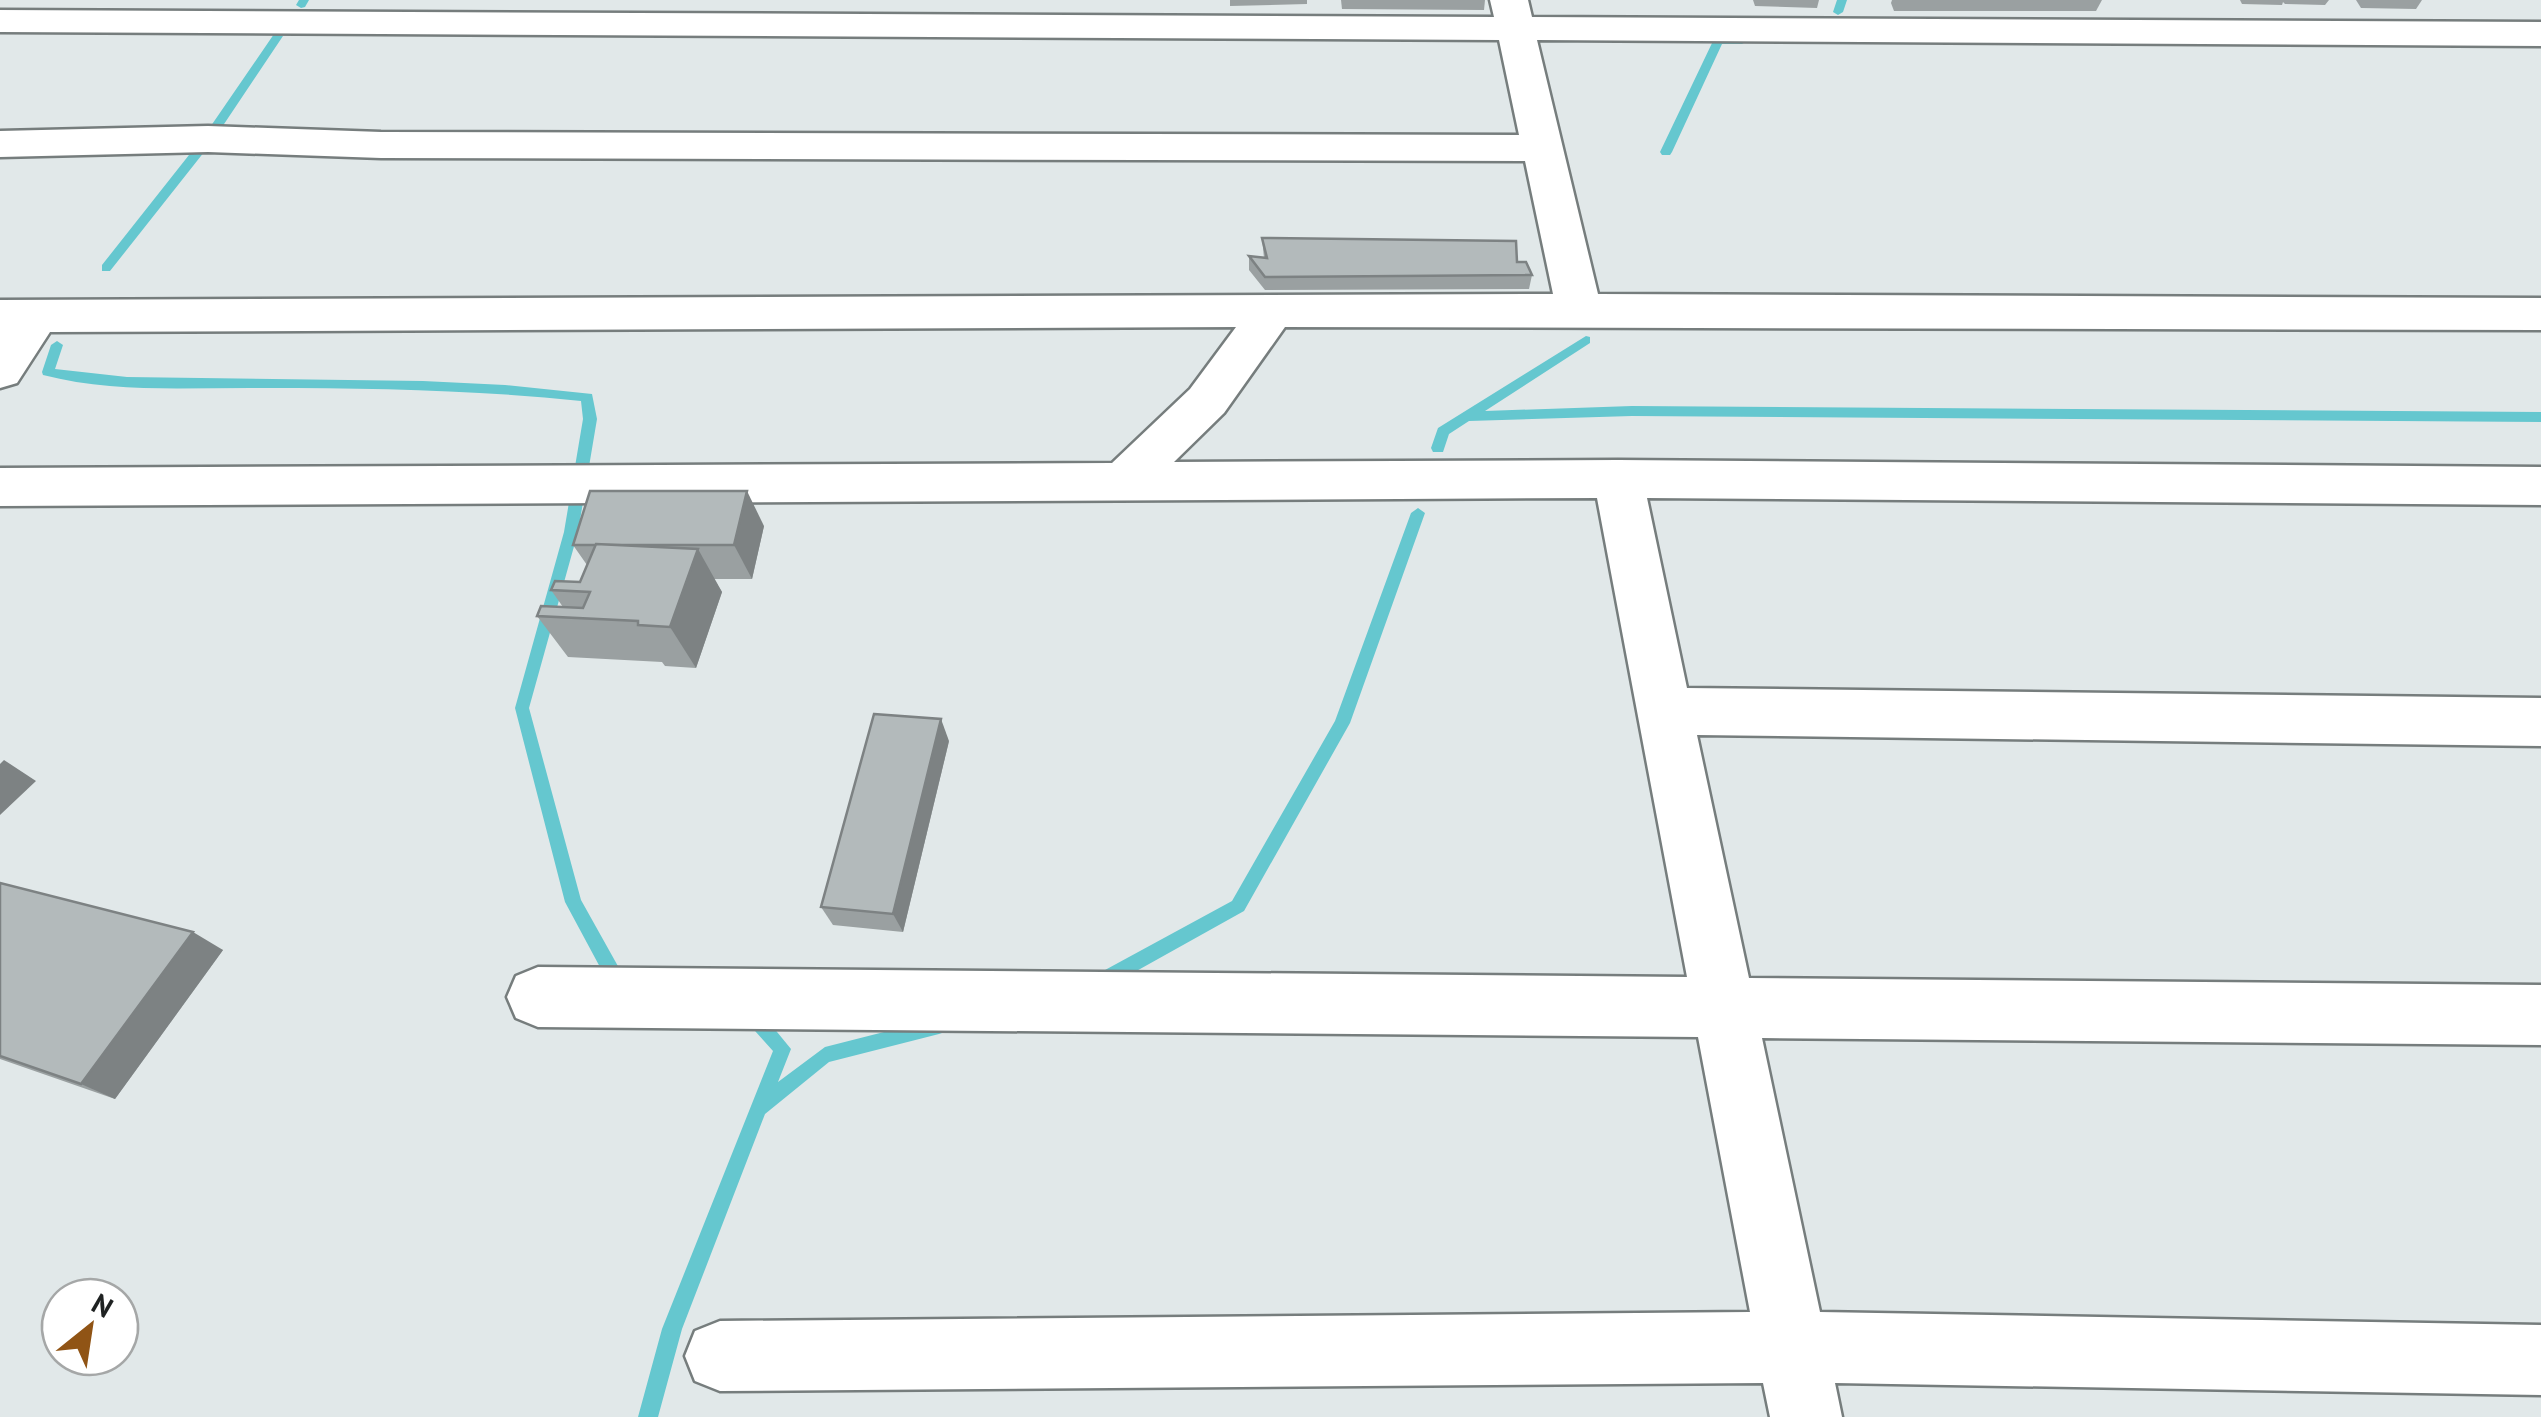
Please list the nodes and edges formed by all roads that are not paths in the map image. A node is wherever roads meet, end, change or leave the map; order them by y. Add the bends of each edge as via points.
1 (1512, 14) edge
2 (0, 21) edge
3 (2541, 34) edge
4 (0, 144) edge
5 (1542, 148) junction
6 (1579, 310) junction
7 (1272, 312) junction
8 (2541, 314) edge
9 (18, 316) edge
10 (0, 371) edge
11 (1618, 479) junction
12 (1124, 482) junction
13 (2541, 486) edge
14 (11, 500) edge
15 (1665, 710) junction
16 (2541, 722) edge
17 (538, 997) dead end
18 (1724, 1008) junction
19 (2541, 1015) edge
20 (1792, 1347) junction
21 (720, 1356) dead end
22 (2541, 1360) edge
23 (1806, 1417) edge

1 - 2 street
1 - 3 street
1 - 5 street
4 - 5 street via 208,139 381,146
5 - 6 street
6 - 7 street
6 - 8 street
7 - 9 street
7 - 12 street via 1207,401
9 - 10 street
11 - 12 street
11 - 13 street
11 - 15 street
12 - 14 street
15 - 16 street
15 - 18 street
17 - 18 street
18 - 19 street
18 - 20 street
20 - 21 street
20 - 22 street
20 - 23 street

